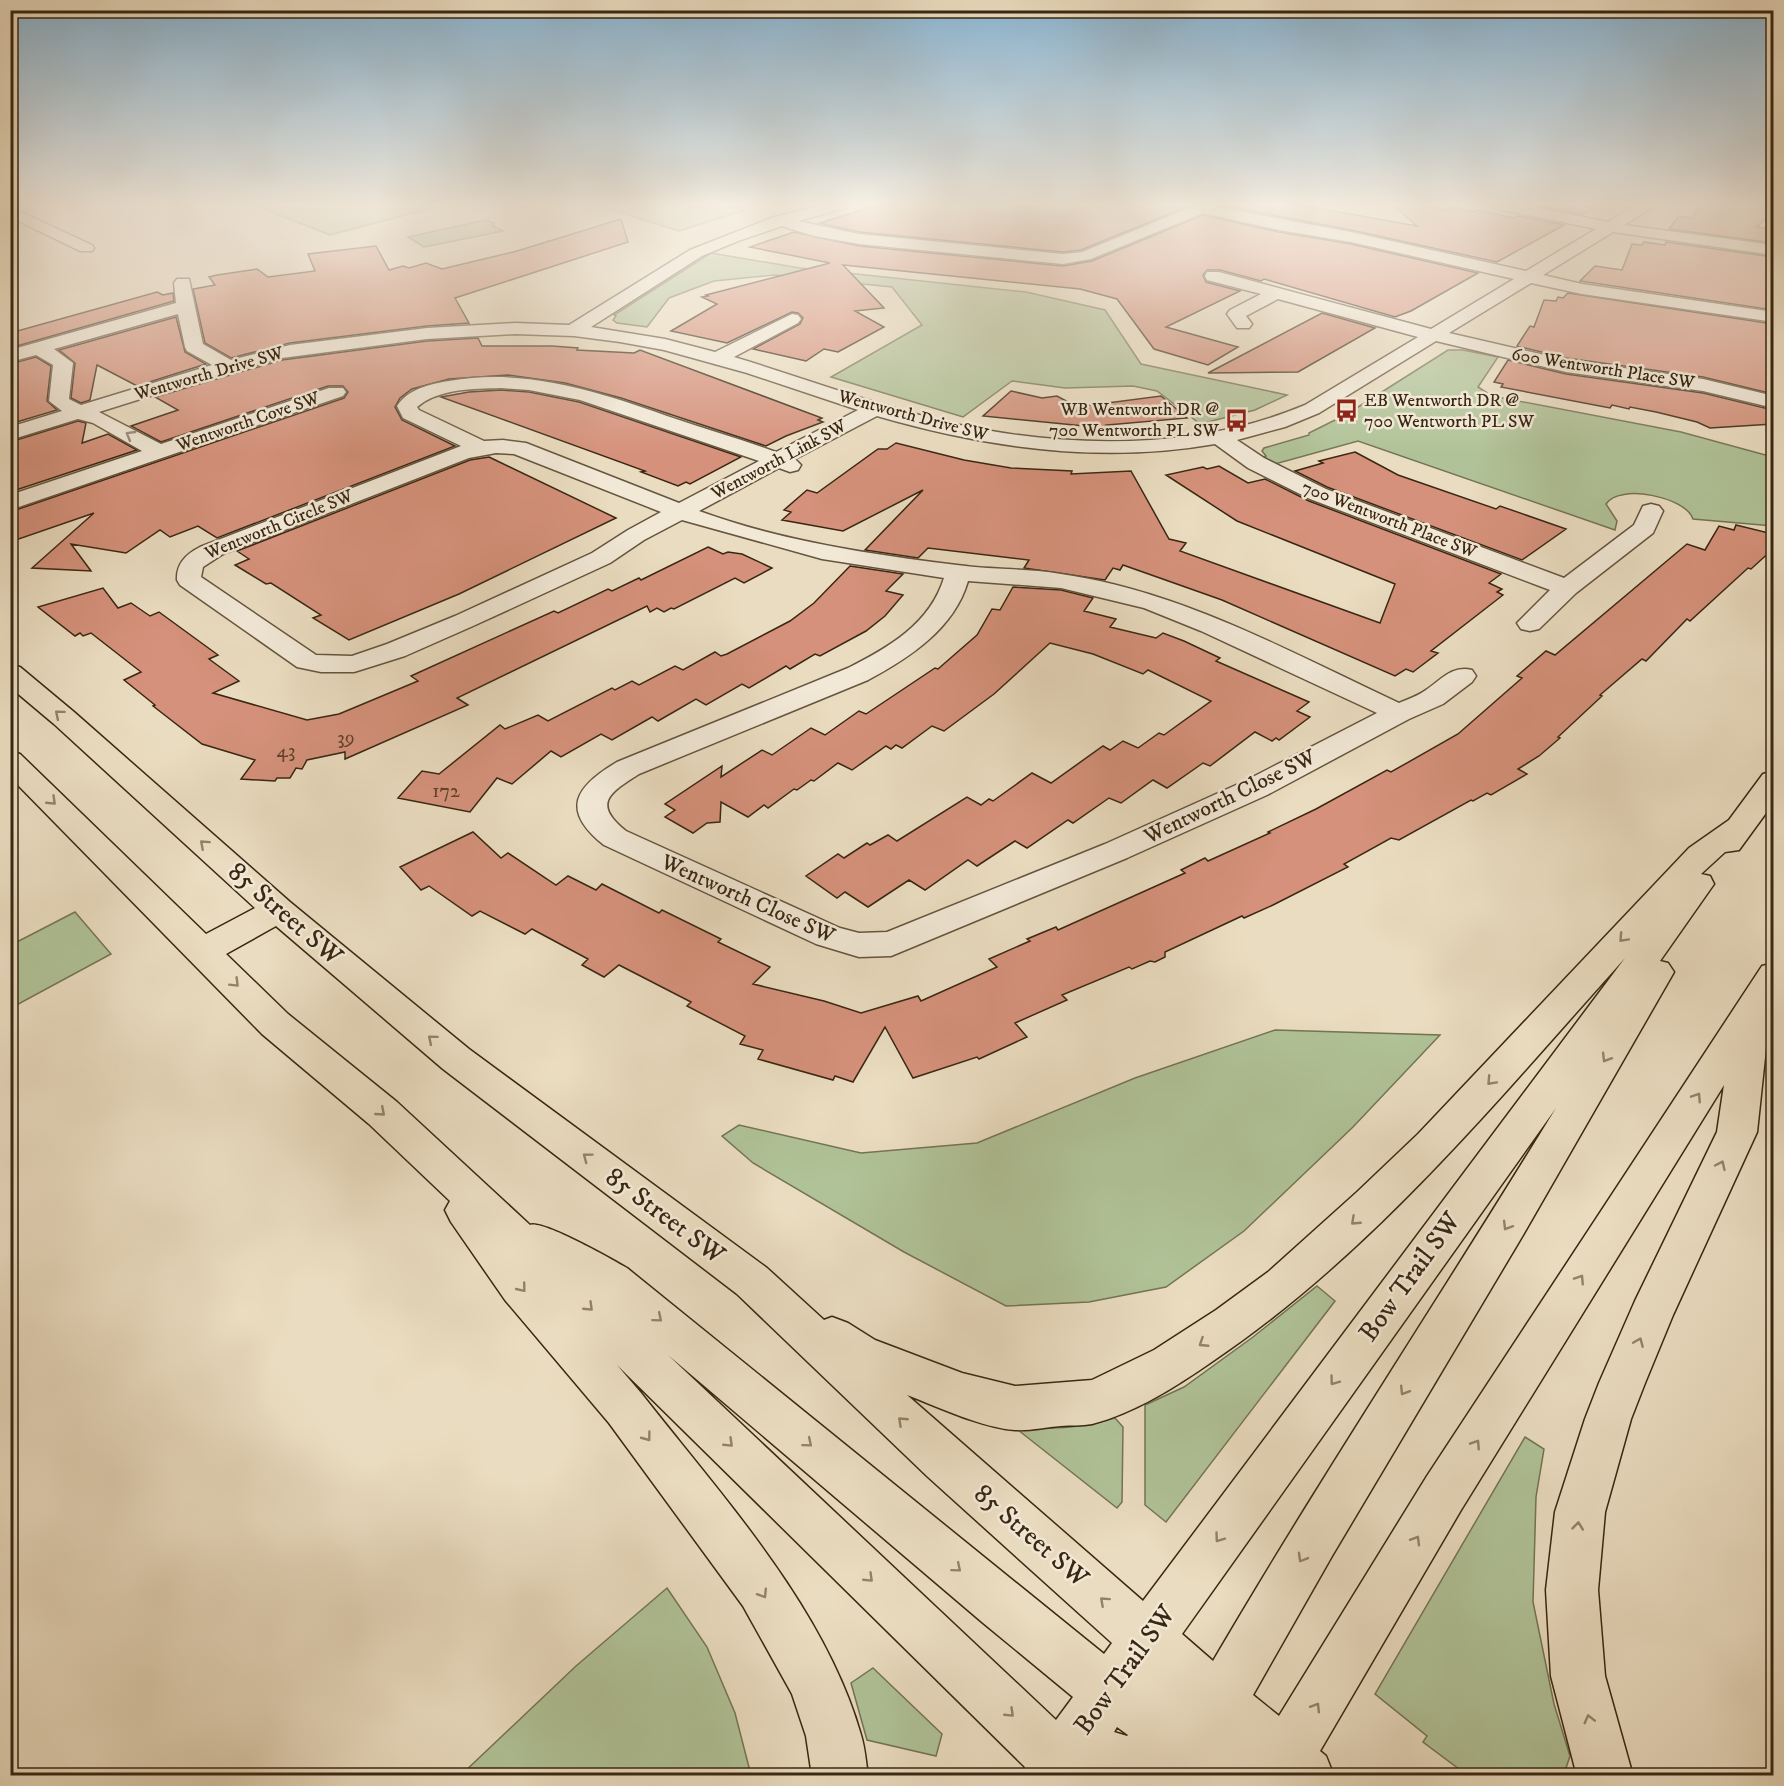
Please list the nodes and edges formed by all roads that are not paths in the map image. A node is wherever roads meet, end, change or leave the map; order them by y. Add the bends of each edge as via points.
1 (183, 287) edge
2 (642, 287) edge
3 (1255, 287) edge
4 (1510, 287) edge
5 (1577, 287) edge
6 (1276, 293) junction
7 (185, 306) junction
8 (1773, 317) edge
9 (792, 319) dead end
10 (1243, 324) dead end
11 (573, 331) junction
12 (1433, 335) junction
13 (341, 344) junction
14 (38, 348) junction
15 (10, 356) edge
16 (718, 358) junction
17 (228, 366) junction
18 (336, 392) dead end
19 (1773, 402) edge
20 (876, 408) junction
21 (900, 416) junction
22 (87, 419) junction
23 (10, 434) edge
24 (1219, 437) junction
25 (10, 448) edge
26 (481, 448) junction
27 (159, 452) junction
28 (139, 459) junction
29 (779, 461) junction
30 (803, 469) junction
31 (10, 503) edge
32 (1651, 511) dead end
33 (681, 512) junction
34 (708, 522) junction
35 (601, 558) junction
36 (958, 573) junction
37 (1567, 588) junction
38 (1530, 622) dead end
39 (10, 673) edge
40 (1462, 676) dead end
41 (1399, 713) junction
42 (10, 760) edge
43 (1773, 780) edge
44 (1741, 825) junction
45 (278, 910) junction
46 (203, 951) junction
47 (1763, 992) edge
48 (427, 1155) junction
49 (501, 1224) junction
50 (752, 1281) junction
51 (1148, 1640) junction
52 (1110, 1691) junction
53 (1221, 1701) junction
54 (1162, 1762) edge
55 (1289, 1769) edge
56 (1061, 1771) edge
57 (840, 1776) edge
58 (1605, 1776) edge

1 - 7 street
2 - 11 street
3 - 6 street, 600 Wentworth Place SW
4 - 12 street, Wentworth Drive SW
5 - 8 street
6 - 10 street via 1236,314
6 - 12 street, 600 Wentworth Place SW
7 - 14 street
7 - 17 street via 194,347
9 - 16 street
11 - 13 street, Wentworth Drive SW via 464,329
11 - 16 street, Wentworth Drive SW via 660,342
12 - 19 street, 600 Wentworth Place SW via 1538,360 1703,385
12 - 24 street, Wentworth Drive SW via 1311,409 1271,425
13 - 17 street, Wentworth Drive SW
13 - 22 street, Wentworth Drive SW
14 - 15 street
14 - 22 street via 63,363 59,400
16 - 20 street, Wentworth Drive SW
17 - 22 street, Wentworth Drive SW
18 - 27 street, Wentworth Cove SW
20 - 21 street, Wentworth Drive SW
20 - 29 street, Wentworth Link SW
21 - 24 street, Wentworth Drive SW via 976,435 1053,445 1145,446
21 - 30 street, Wentworth Link SW
22 - 23 street, Wentworth Drive SW
22 - 25 street, Wentworth Drive SW
27 -> 22 street, Wentworth Cove SW
22 - 28 street
24 - 37 street, 700 Wentworth Place SW via 1256,462 1318,494
26 - 29 street via 410,414 407,406 420,395 476,382 564,389
26 - 33 street, Wentworth Circle SW via 518,448
26 - 35 street, Wentworth Circle SW via 206,553 194,560 189,580 293,654 308,661 341,664 396,650
27 - 28 street, Wentworth Cove SW
28 - 31 street, Wentworth Cove SW
29 - 30 street
29 - 33 street, Wentworth Link SW
30 - 34 street, Wentworth Link SW
32 - 37 street via 1645,528
33 - 34 street, Wentworth Circle SW
33 - 35 street, Wentworth Circle SW
34 - 35 street, Wentworth Circle SW via 661,544
34 - 36 street via 822,552
36 - 41 street via 1061,581 1152,602
36 - 41 street, Wentworth Close SW via 940,611 893,655 858,674 628,768 607,780 597,792 592,805 596,822 615,838 828,936 859,945 891,944 1245,793
37 - 38 street
45 -> 39 main road, 85 Street SW
40 - 41 street, Wentworth Close SW via 1433,698
42 -> 46 main road
43 - 44 main road, Bow Trail SW
44 -> 50 main road via 1700,855 1432,1144 1335,1239 1232,1324 1170,1365 1117,1393 1092,1401 1015,1408 962,1395 859,1355
44 -> 51 main road, Bow Trail SW
44 -> 53 main road via 1508,1223 1314,1538
45 - 46 main road
50 -> 45 main road, 85 Street SW via 456,1059
46 -> 48 main road via 275,1024 383,1113
55 -> 47 main road via 1444,1493
58 -> 47 main road via 1578,1676 1572,1590 1580,1512 1622,1383 1737,1132
48 - 49 main road
48 -> 57 main road via 520,1287 625,1408 761,1588 815,1682 834,1736
49 -> 52 main road via 612,1281
49 -> 56 main road
51 -> 50 main road, 85 Street SW via 945,1461
51 - 52 main road, Bow Trail SW
51 - 53 main road, 85 Street SW
51 - 54 main road via 1163,1680
52 - 54 main road
52 - 56 main road, Bow Trail SW
53 - 54 main road
53 - 55 main road, 85 Street SW
54 - 55 main road
54 - 56 main road via 1123,1762 1092,1754

